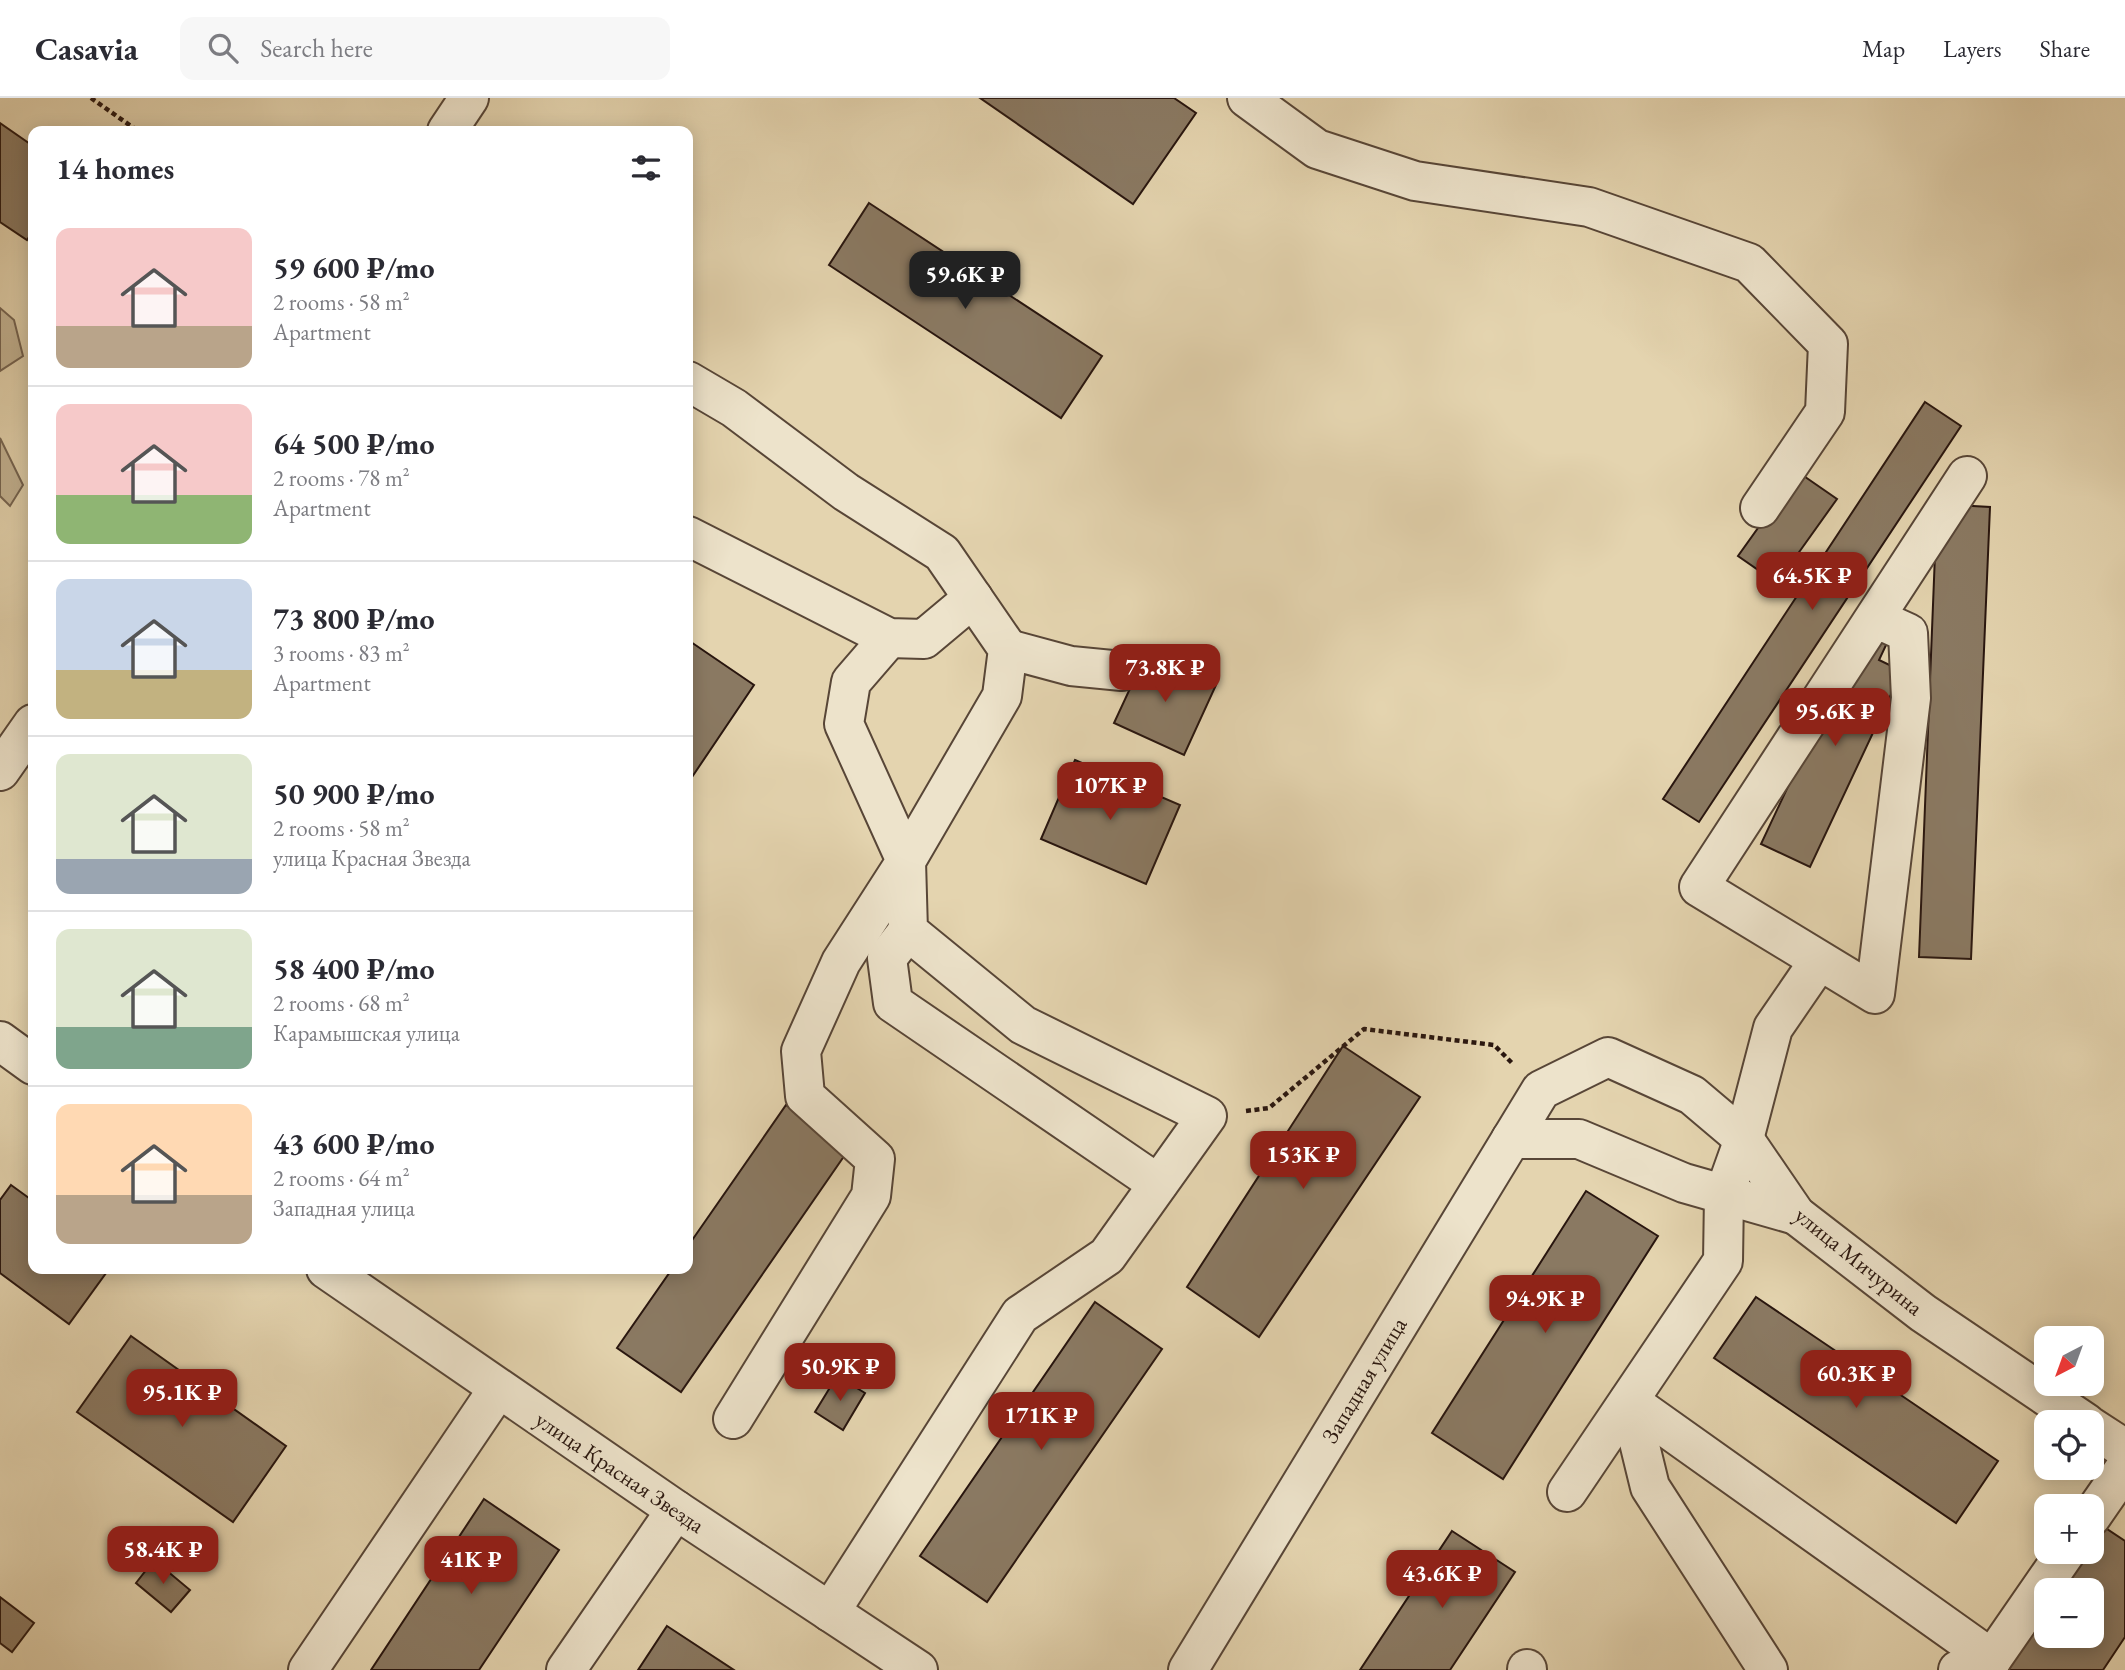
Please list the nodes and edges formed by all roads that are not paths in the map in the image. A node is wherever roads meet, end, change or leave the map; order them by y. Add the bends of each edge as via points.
1 (469, 98) edge
2 (1247, 98) edge
3 (450, 126) edge
4 (693, 383) edge
5 (1967, 476) dead end
6 (1760, 508) dead end
7 (693, 539) edge
8 (973, 598) junction
9 (1875, 618) junction
10 (889, 638) junction
11 (1008, 649) junction
12 (1122, 671) dead end
13 (28, 731) edge
14 (0, 771) edge
15 (906, 862) junction
16 (908, 931) junction
17 (1819, 961) junction
18 (0, 1041) edge
19 (28, 1061) edge
20 (1541, 1090) joint
21 (1511, 1139) junction
22 (1744, 1139) junction
23 (1158, 1184) junction
24 (1724, 1195) junction
25 (1796, 1215) junction
26 (342, 1275) edge
27 (498, 1389) junction
28 (1629, 1401) junction
29 (2067, 1410) edge
30 (733, 1419) dead end
31 (2104, 1435) edge
32 (2125, 1449) edge
33 (2125, 1468) edge
34 (1567, 1492) dead end
35 (2104, 1498) edge
36 (676, 1510) junction
37 (2056, 1564) edge
38 (831, 1612) junction
39 (867, 1656) edge
40 (1975, 1665) edge
41 (308, 1670) edge
42 (566, 1670) edge
43 (918, 1670) edge
44 (1188, 1670) edge
45 (1769, 1670) edge

1 - 3 street
2 - 6 street via 1317,149 1415,181 1589,207 1749,263 1829,344 1825,412
4 - 8 street via 846,492 942,553
5 - 9 street
7 - 10 street
8 - 10 street via 924,639
8 - 11 street
9 - 17 street via 1699,887
9 - 17 street via 1908,633 1911,698 1875,995
10 - 15 street via 850,682 844,724
11 - 12 street via 1071,666
11 - 15 street via 1002,696
13 - 14 street
15 - 16 street
15 - 30 street via 841,962 801,1051 805,1096 875,1159 871,1196
16 - 23 street via 887,958 893,1003
16 - 23 street via 1023,1025 1207,1116
17 - 22 street via 1773,1028
18 - 19 street
20 - 21 street, Западная улица
20 - 22 street, улица Мичурина via 1608,1057 1692,1095
21 - 24 street via 1579,1139
21 - 44 street, Западная улица
22 - 24 street
22 - 25 street, улица Мичурина
23 - 38 street via 1107,1256 1020,1315
24 - 25 street
24 - 28 street via 1723,1261
25 - 29 street, улица Мичурина via 1923,1313
26 - 27 street, улица Красная Звезда
27 - 36 street, улица Красная Звезда
27 - 41 street
28 - 34 street
28 - 40 street
28 - 45 street via 1650,1487
31 - 32 street
33 - 35 street
36 - 38 street, улица Красная Звезда
36 - 42 street
37 - 40 street
38 - 39 street, улица Красная Звезда
39 - 43 street, улица Красная Звезда

